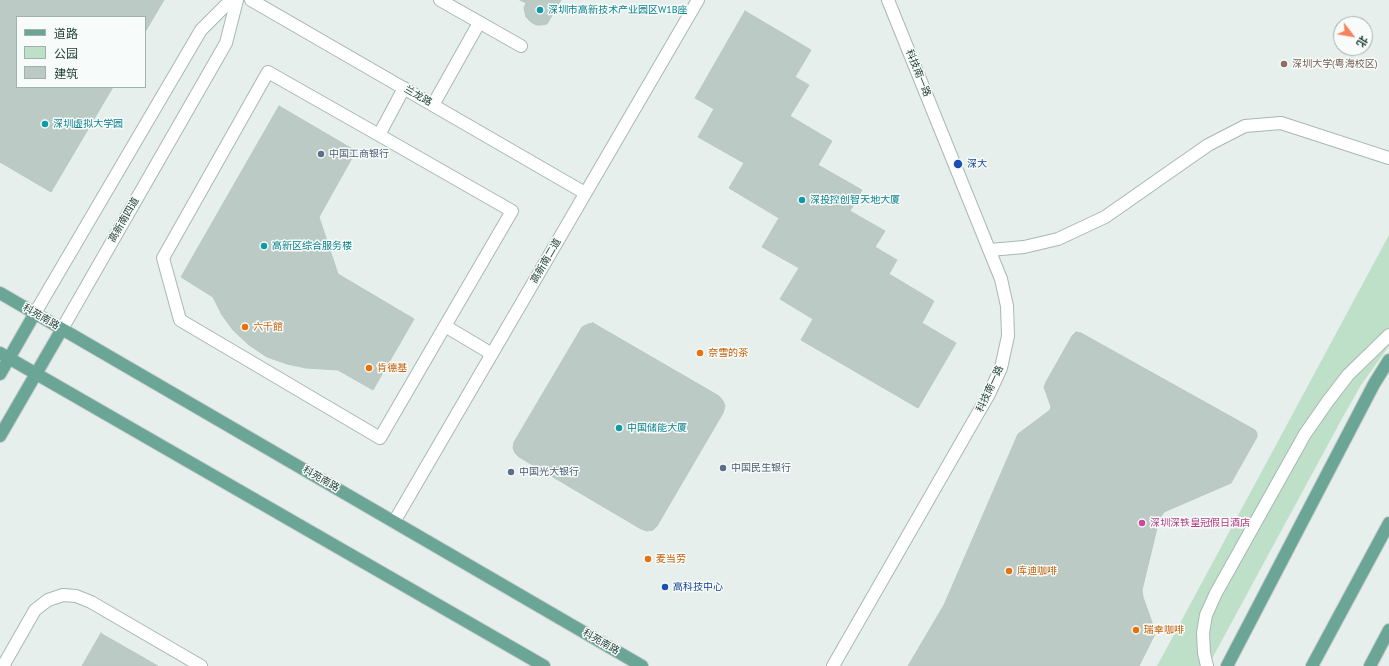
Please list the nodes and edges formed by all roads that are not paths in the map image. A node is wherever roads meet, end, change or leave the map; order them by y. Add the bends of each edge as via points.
1 (231, 0) edge
2 (236, 0) edge
3 (251, 0) edge
4 (440, 0) edge
5 (698, 0) edge
6 (888, 0) edge
7 (479, 23) junction
8 (521, 46) dead end
9 (404, 88) junction
10 (433, 105) junction
11 (379, 135) junction
12 (1389, 158) edge
13 (585, 193) junction
14 (990, 250) junction
15 (0, 293) edge
16 (36, 313) junction
17 (445, 326) junction
18 (62, 329) junction
19 (1389, 335) edge
20 (492, 354) junction
21 (5, 356) edge
22 (1389, 360) edge
23 (0, 374) edge
24 (36, 374) junction
25 (0, 436) edge
26 (394, 522) junction
27 (1389, 523) edge
28 (1389, 630) edge
29 (3, 666) edge
30 (201, 666) edge
31 (544, 666) edge
32 (642, 666) edge
33 (833, 666) edge
34 (1207, 666) edge
35 (1228, 666) edge
36 (1312, 666) edge
37 (1370, 666) edge

1 - 16 street via 201,30
2 - 18 street, 高新南四道 via 226,43
3 - 9 street, 兰龙路
4 - 7 street
5 - 13 street, 高新南二道
6 - 14 street, 科技南一路
7 - 8 street
7 - 10 street
9 - 10 street, 兰龙路
9 - 11 street
10 - 13 street, 兰龙路
11 - 17 street via 512,211
11 - 17 street via 268,72 163,258 180,320 380,438
12 - 14 street via 1281,123 1245,126 1208,145 1105,217 1058,239 1024,247
13 - 20 street, 高新南二道
14 - 33 street, 科技南一路 via 1001,279 1007,306 1008,336 1001,368 989,394
15 - 16 main road, 科苑南路
16 - 18 main road, 科苑南路
16 - 21 main road
17 - 20 street
18 - 24 main road, 高新南四道
18 - 26 main road, 科苑南路
19 - 34 street via 1340,385 1305,434 1216,593 1206,615 1203,633
20 - 26 street, 高新南二道
21 - 23 main road
21 - 24 main road
22 - 35 main road via 1370,391
24 - 25 main road, 高新南四道
24 - 31 main road
26 - 32 main road, 科苑南路
27 - 36 main road
28 - 37 main road
29 - 30 street via 35,610 48,600 63,595 76,596 90,602

